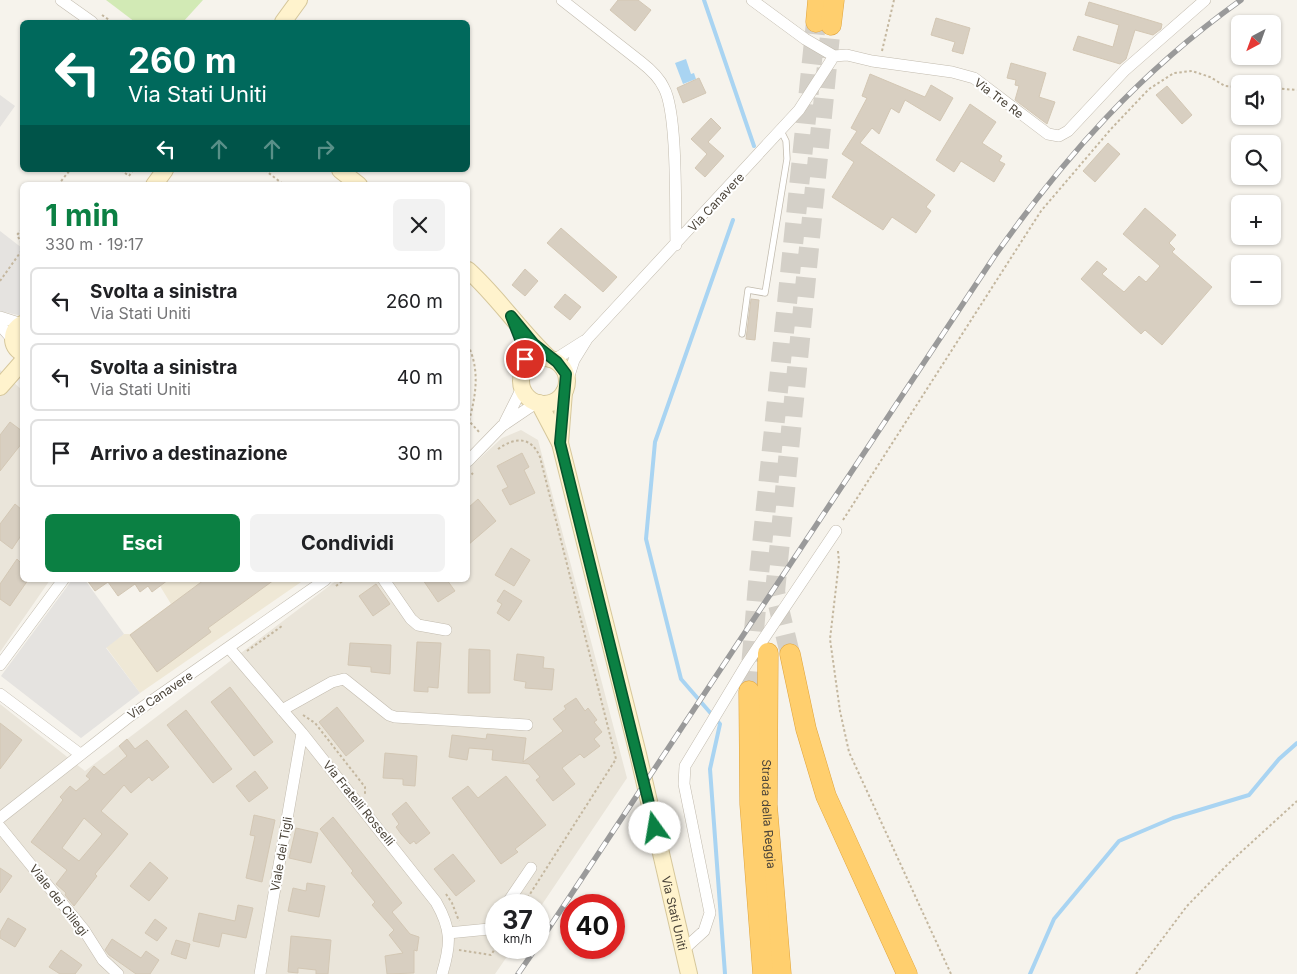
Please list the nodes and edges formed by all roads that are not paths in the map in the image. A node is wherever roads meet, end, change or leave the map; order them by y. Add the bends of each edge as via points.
1 (61, 0) edge
2 (299, 0) edge
3 (562, 0) edge
4 (752, 0) edge
5 (818, 0) edge
6 (834, 0) edge
7 (1205, 0) edge
8 (89, 20) edge
9 (284, 20) edge
10 (834, 56) junction
11 (781, 131) junction
12 (343, 172) edge
13 (355, 182) edge
14 (676, 245) junction
15 (470, 272) edge
16 (511, 316) junction
17 (0, 317) edge
18 (20, 323) edge
19 (0, 325) edge
20 (20, 326) edge
21 (742, 334) dead end
22 (588, 339) junction
23 (16, 346) edge
24 (552, 360) junction
25 (20, 364) edge
26 (522, 380) junction
27 (4, 381) edge
28 (565, 387) junction
29 (538, 403) junction
30 (502, 426) junction
31 (560, 443) junction
32 (470, 459) edge
33 (836, 531) road end
34 (62, 582) edge
35 (385, 582) edge
36 (327, 586) edge
37 (446, 630) dead end
38 (229, 648) junction
39 (768, 653) tunnel mouth
40 (790, 654) tunnel mouth
41 (0, 665) edge
42 (749, 691) tunnel mouth
43 (0, 694) edge
44 (282, 710) junction
45 (527, 725) dead end
46 (302, 733) junction
47 (80, 754) junction
48 (0, 818) edge
49 (0, 827) edge
50 (531, 868) dead end
51 (513, 894) edge
52 (485, 929) edge
53 (448, 934) junction
54 (683, 950) junction
55 (118, 974) edge
56 (260, 974) edge
57 (442, 974) edge
58 (689, 974) edge
59 (763, 974) edge
60 (781, 974) edge
61 (907, 974) edge

1 - 8 street
2 - 9 street
3 - 14 street via 647,67 664,88 670,103 672,127
4 - 10 street, Via Tre Re via 805,40
5 - 6 highway via 823,24
7 - 10 street, Via Tre Re via 1132,63 1068,131 1059,136 1048,134 974,78 847,55
10 - 11 street, Via Canavere via 800,110
11 - 14 street, Via Canavere
11 - 21 lane via 786,141 787,159 766,293 748,290
12 - 13 street
14 - 22 street, Via Canavere
15 - 16 street
16 - 24 street
16 - 26 street via 525,359
17 - 18 street
19 - 23 street
20 - 23 street via 15,330
22 - 24 street, Via Canavere
22 - 28 street, Via Canavere via 574,360
23 - 27 street
24 - 26 street via 531,362
24 - 28 street via 562,368
25 - 27 street
26 - 29 street via 528,398
26 - 30 street
28 - 29 street via 554,402
28 - 31 street, Via Stati Uniti
29 - 30 street
29 - 31 street, Via Stati Uniti
30 - 32 street
31 - 54 street, Via Stati Uniti
33 - 54 street via 685,766 684,784 710,913 704,931
34 - 41 street
35 - 37 street via 418,625
36 - 38 street, Via Canavere
38 - 44 street, Via Fratelli Rosselli
38 - 47 street, Via Canavere
39 - 60 highway, Strada della Reggia via 767,805
40 - 61 highway via 806,729 826,796
42 - 59 highway via 750,804
43 - 47 street
44 - 45 street via 332,682 344,679 388,715 395,717
44 - 46 street, Via Fratelli Rosselli
46 - 53 street, Via Fratelli Rosselli via 436,902 447,921
46 - 56 street, Viale dei Tigli
47 - 48 street, Via Canavere
49 - 55 street, Viale dei Ciliegi via 84,930 103,960
50 - 51 street
52 - 53 street
53 - 57 street, Via Fratelli Rosselli via 450,944
54 - 58 street, Via Stati Uniti

